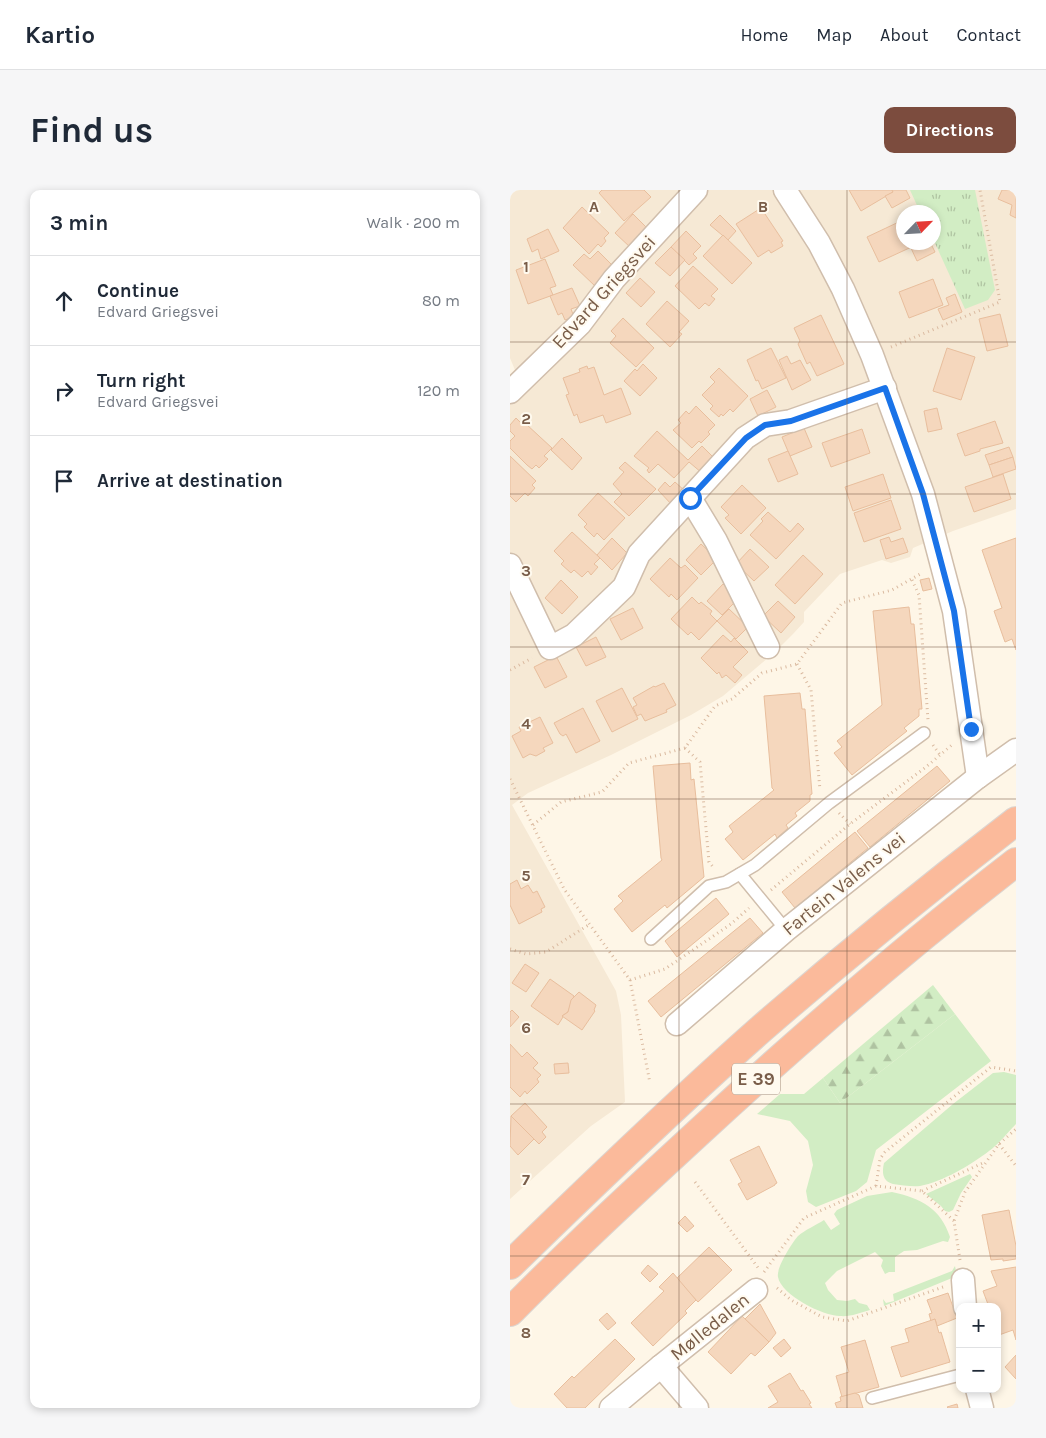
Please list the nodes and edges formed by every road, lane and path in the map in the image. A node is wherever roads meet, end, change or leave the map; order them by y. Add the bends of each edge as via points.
1 (696, 190) edge
2 (785, 190) edge
3 (980, 190) edge
4 (872, 355) junction
5 (885, 388) junction
6 (510, 392) edge
7 (690, 498) junction
8 (510, 565) edge
9 (942, 566) junction
10 (912, 580) junction
11 (768, 647) dead end
12 (797, 664) junction
13 (971, 729) junction
14 (924, 733) junction
15 (684, 748) junction
16 (1016, 750) edge
17 (940, 755) junction
18 (978, 777) junction
19 (510, 779) edge
20 (829, 803) junction
21 (1016, 821) edge
22 (850, 824) junction
23 (533, 825) junction
24 (1016, 862) edge
25 (740, 874) junction
26 (726, 882) junction
27 (760, 899) junction
28 (590, 924) junction
29 (786, 930) junction
30 (651, 939) dead end
31 (510, 948) edge
32 (630, 980) junction
33 (677, 1024) dead end
34 (1016, 1071) edge
35 (650, 1083) dead end
36 (1016, 1129) edge
37 (999, 1144) junction
38 (987, 1161) junction
39 (1016, 1166) edge
40 (695, 1182) dead end
41 (876, 1186) junction
42 (922, 1191) junction
43 (954, 1221) junction
44 (510, 1265) edge
45 (963, 1280) junction
46 (766, 1289) joint
47 (966, 1303) edge
48 (510, 1312) edge
49 (661, 1366) junction
50 (956, 1376) edge
51 (978, 1393) edge
52 (872, 1398) dead end
53 (611, 1408) edge
54 (697, 1408) edge
55 (982, 1408) edge

1 - 6 street, Edvard Griegsvei via 614,279 580,324
2 - 4 street via 819,243
3 - 4 path via 1000,302
4 - 5 street
5 - 7 street via 791,421 765,425 746,438
5 - 9 street via 923,494
7 - 8 street via 640,554 624,587 574,635 550,648
7 - 11 street via 716,541
9 - 10 path via 928,569
9 - 13 street via 954,611
10 - 12 path via 892,590 842,603
10 - 14 path via 919,594 929,725
12 - 15 path via 762,673 732,698 715,706
12 - 20 path via 810,690 820,794
13 - 17 path
13 - 18 street
14 - 17 path
14 - 20 lane
15 - 23 path via 628,762 602,792 561,802
15 - 26 path via 700,762 709,862
16 - 18 street, Fartein Valens vei
17 - 22 path
18 - 29 street, Fartein Valens vei
19 - 23 path
20 - 22 path
20 - 25 lane via 755,866
21 - 44 highway, E 39 via 936,882 761,1029
22 - 27 path
23 - 28 path via 564,889
24 - 48 highway, E 39 via 779,1058 651,1175
25 - 26 lane
25 - 27 lane
26 - 30 lane via 709,886
27 - 29 lane
27 - 32 path via 731,924 665,969
28 - 31 path via 546,952 526,954
28 - 32 path
29 - 33 street, Fartein Valens vei
32 - 35 path
34 - 41 path via 991,1067 885,1152 880,1159
36 - 37 path
37 - 38 path
37 - 39 path
38 - 42 path
38 - 43 path via 965,1192
40 - 41 path via 762,1274 804,1218
41 - 42 path
42 - 43 path
43 - 45 path
45 - 46 path via 847,1321 822,1318
45 - 47 street
46 - 49 street, Mølledalen
49 - 53 street
49 - 54 street, Mølledalen
50 - 52 lane
51 - 55 street

